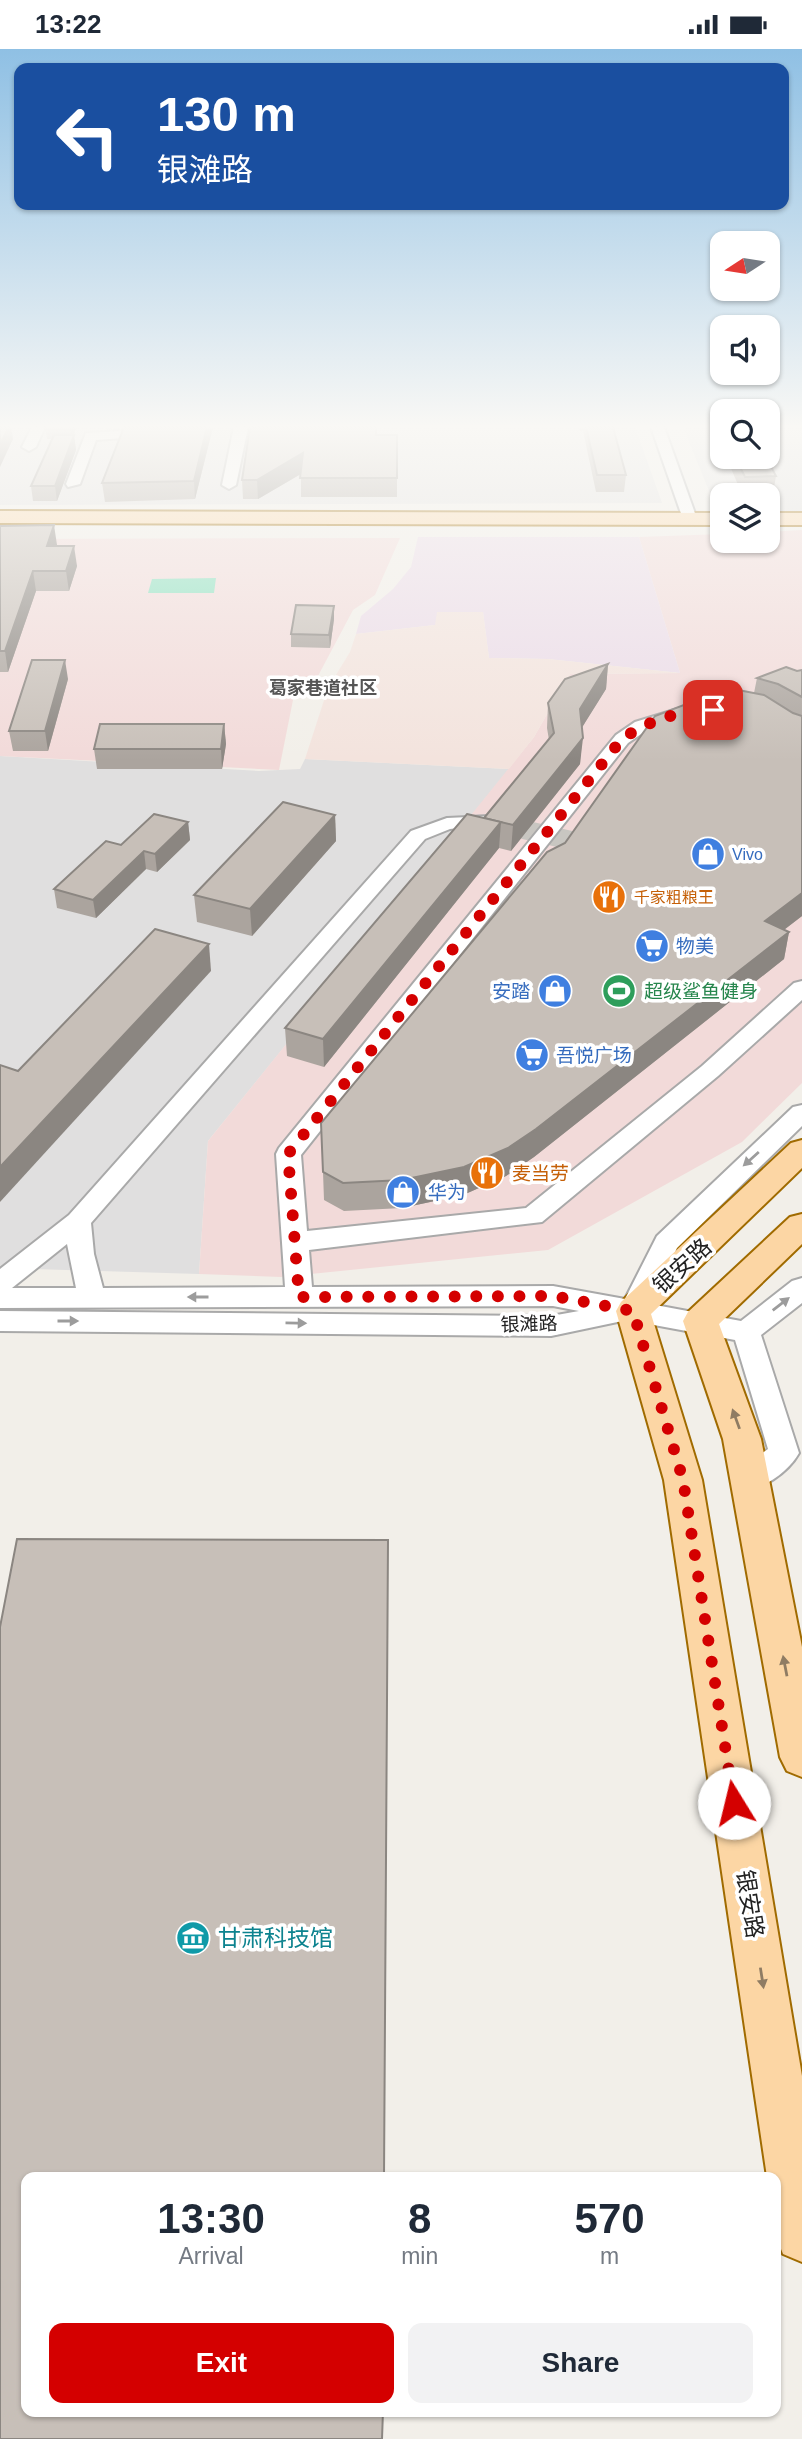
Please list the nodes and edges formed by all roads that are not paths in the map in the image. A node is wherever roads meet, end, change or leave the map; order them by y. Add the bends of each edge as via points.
1 (705, 710) edge
2 (483, 820) tunnel mouth
3 (802, 988) edge
4 (802, 1113) edge
5 (802, 1150) edge
6 (78, 1221) junction
7 (802, 1225) edge
8 (295, 1242) junction
9 (0, 1283) edge
10 (802, 1288) edge
11 (92, 1297) junction
12 (299, 1297) junction
13 (0, 1298) edge
14 (633, 1311) junction
15 (0, 1321) edge
16 (700, 1321) junction
17 (746, 1332) junction
18 (750, 1479) junction
19 (802, 1758) edge
20 (802, 2235) edge

1 - 8 street via 641,726 622,739 288,1154
2 - 6 street via 447,824 418,835
3 - 8 street via 533,1216
4 -> 14 street via 666,1243
5 - 14 main road, 银安路
6 - 9 street
6 - 11 street
7 - 16 main road
8 - 12 street
17 -> 10 street
12 -> 11 street, 银滩路
11 - 13 street, 银滩路
12 - 14 street, 银滩路 via 553,1296
15 -> 14 street, 银滩路 via 551,1326
14 - 16 street
14 -> 20 main road, 银安路 via 683,1480
16 - 17 street
18 -> 16 main road via 742,1439
17 - 18 street via 785,1453
19 -> 18 main road

